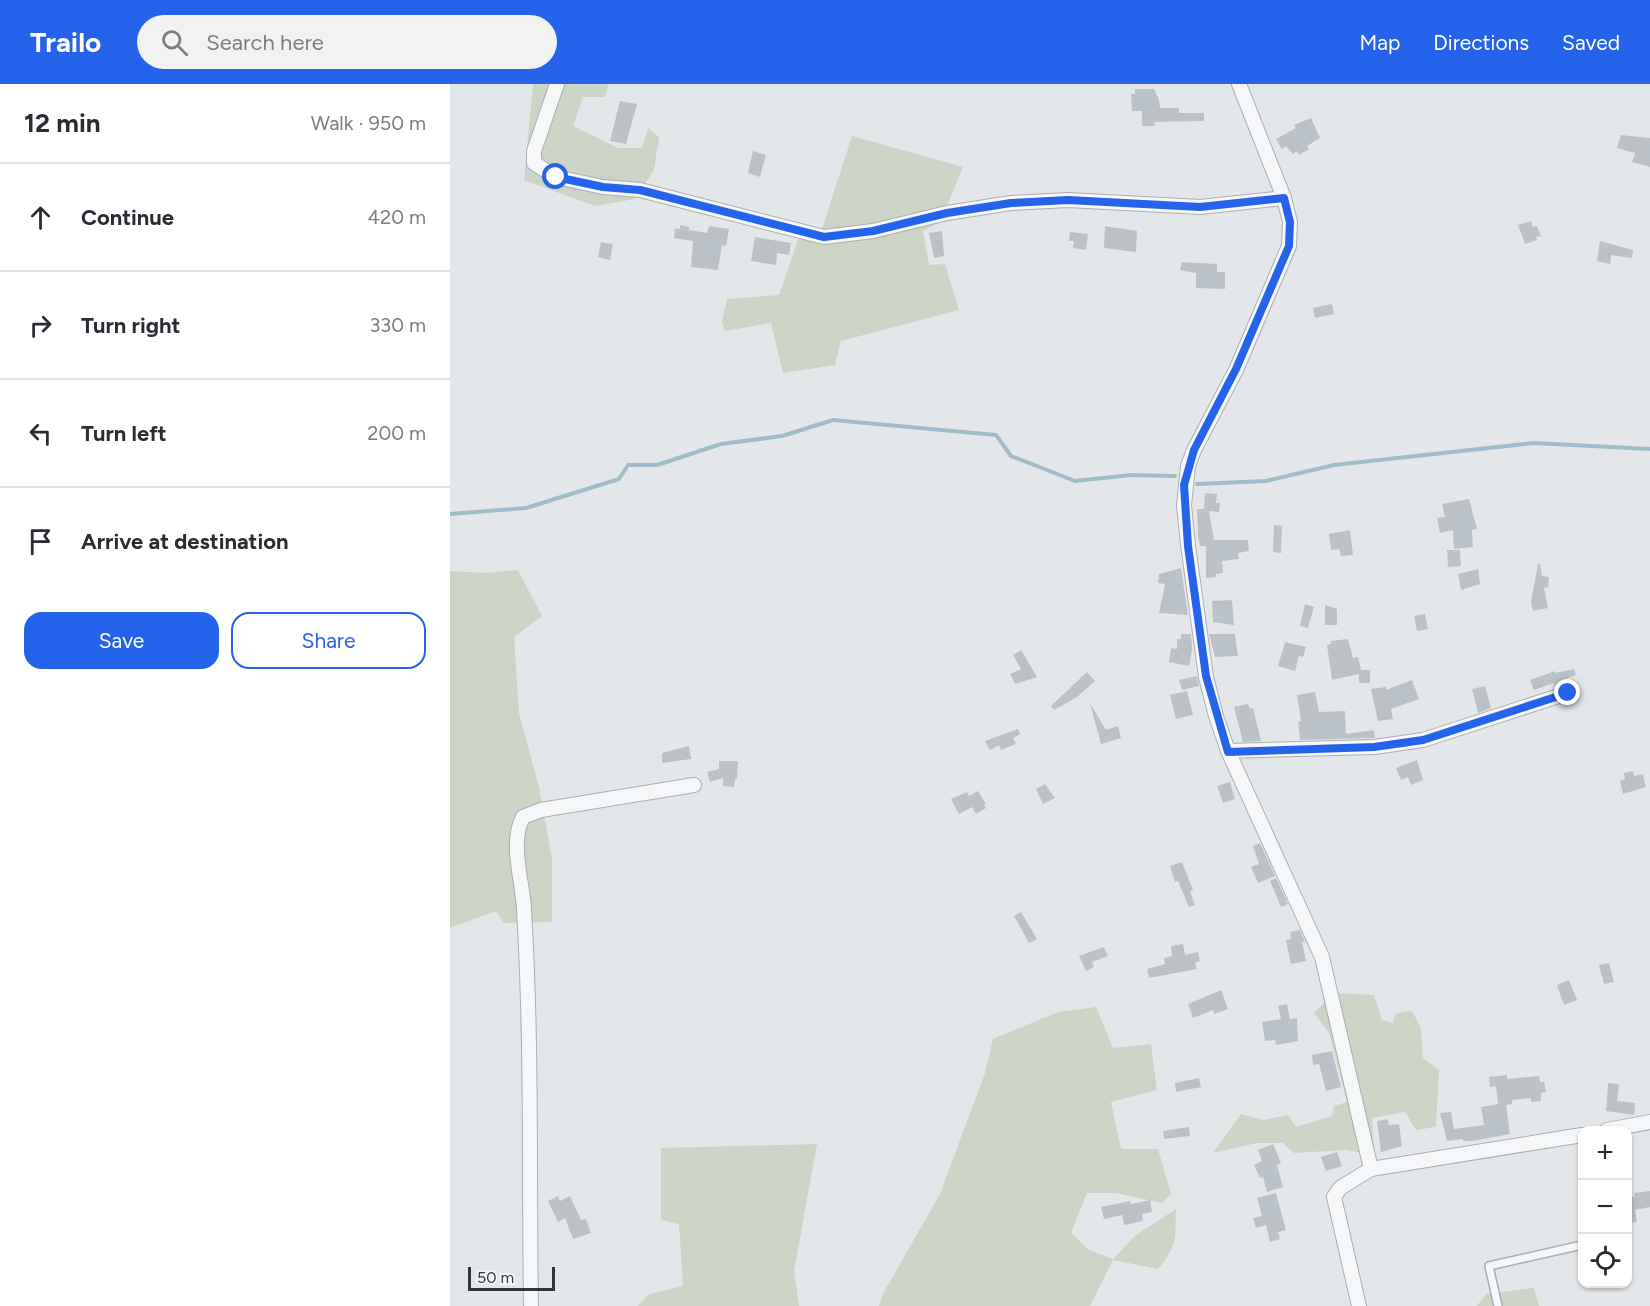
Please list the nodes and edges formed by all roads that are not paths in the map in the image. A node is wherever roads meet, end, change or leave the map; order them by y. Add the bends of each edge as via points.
1 (557, 84) edge
2 (1239, 84) edge
3 (1284, 198) junction
4 (1568, 693) dead end
5 (1228, 752) junction
6 (694, 785) dead end
7 (1650, 1122) edge
8 (1630, 1126) edge
9 (1578, 1136) edge
10 (1371, 1169) junction
11 (1578, 1246) edge
12 (531, 1306) edge
13 (1359, 1306) edge
14 (1498, 1306) edge

1 - 3 street via 534,151 534,163 550,174 603,187 640,190 824,237 1011,203 1068,200 1200,207
2 - 3 street
3 - 5 street via 1290,222 1289,246 1236,369 1194,450 1184,485 1188,546 1206,676
4 - 5 street via 1423,740 1374,747
5 - 10 street via 1322,957
6 - 12 street via 541,810 523,816 518,827 529,1023
7 - 8 street
9 - 10 street
10 - 13 street via 1340,1188 1334,1197
11 - 14 lane via 1490,1266

